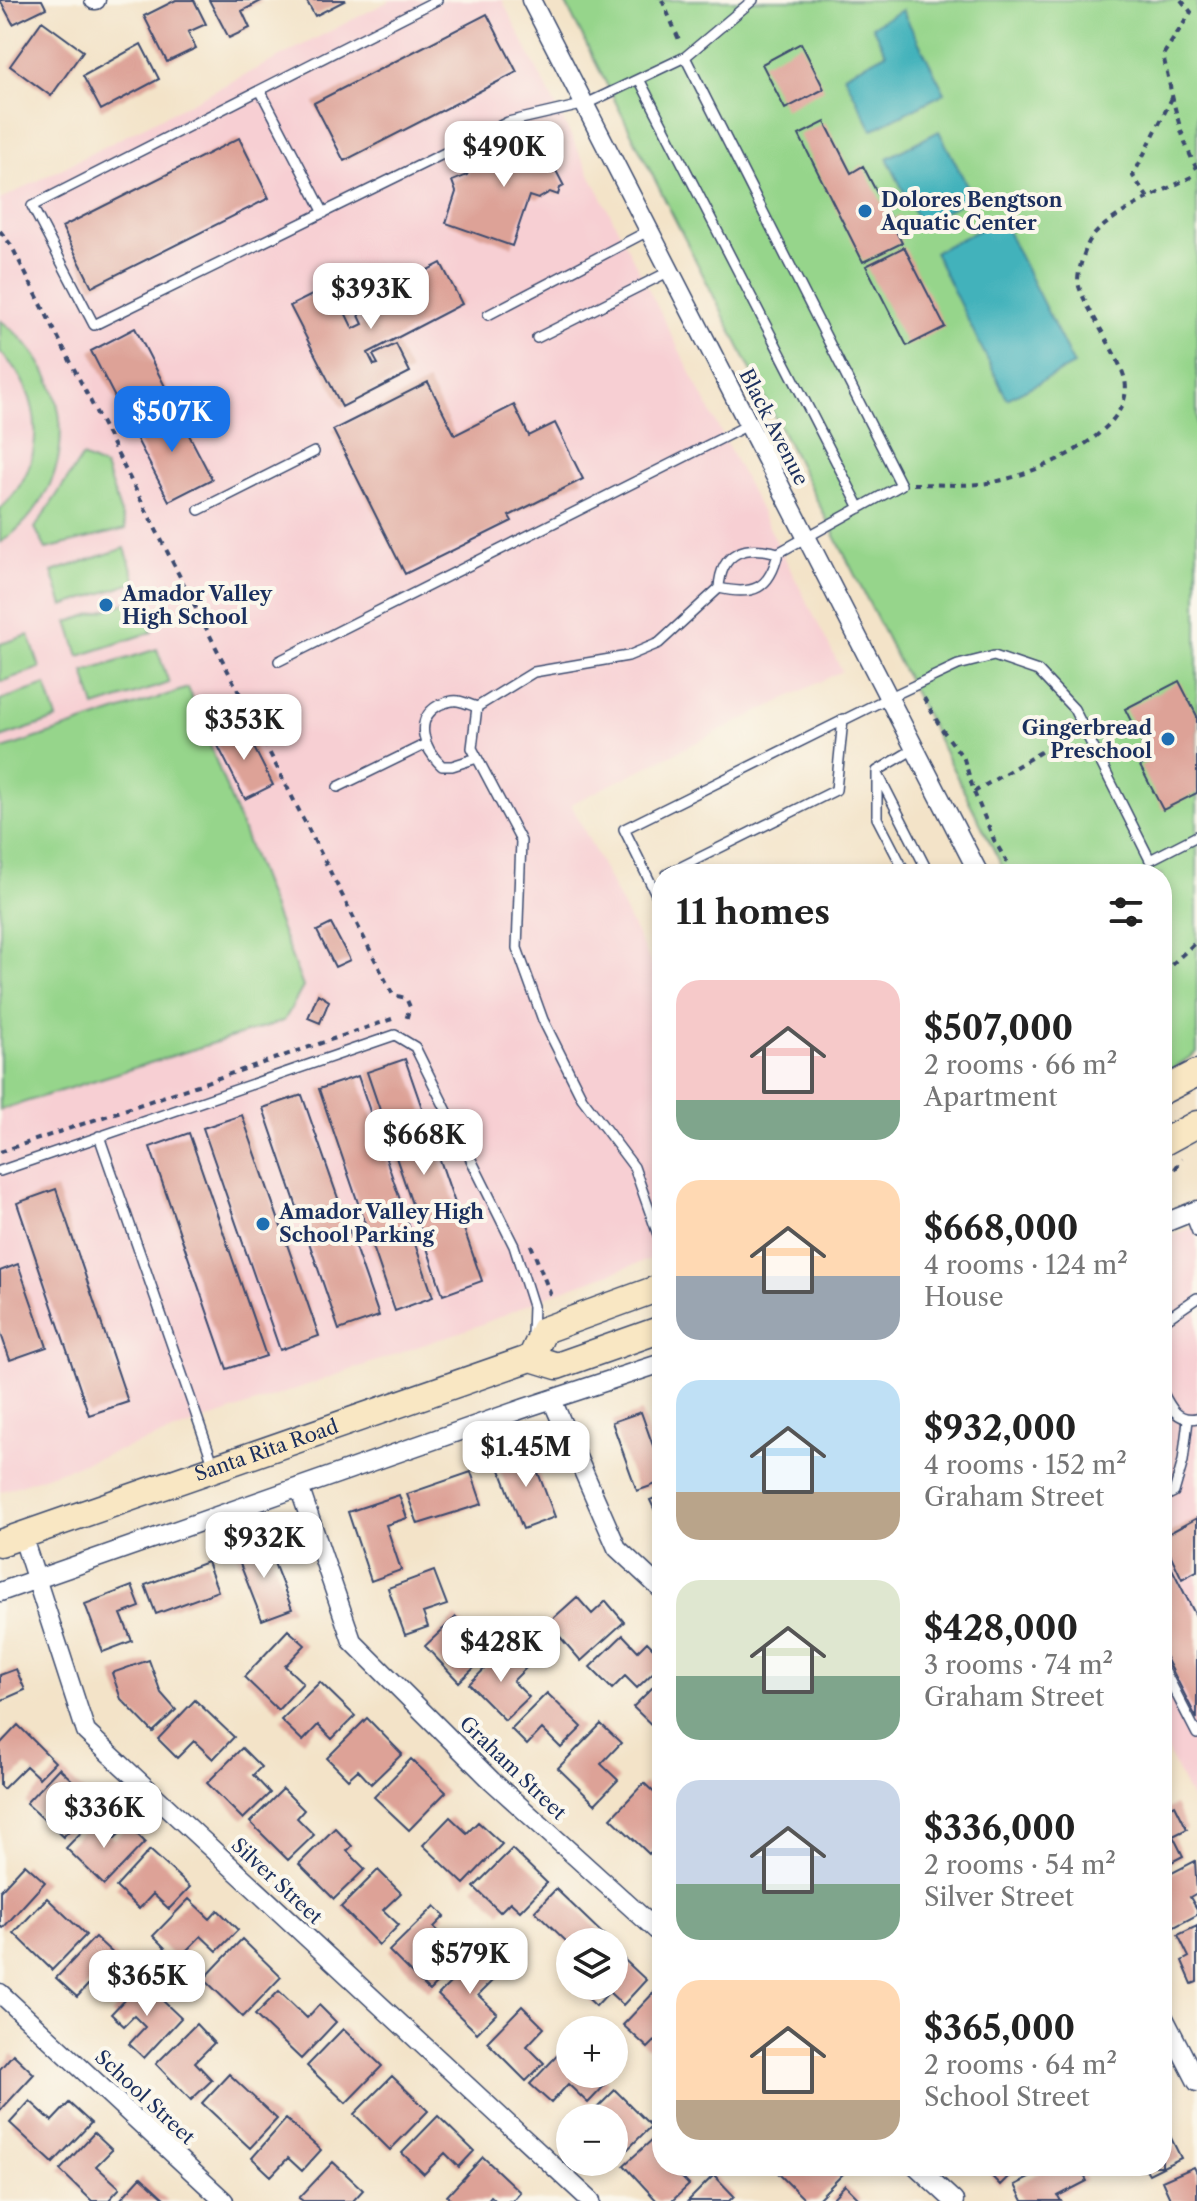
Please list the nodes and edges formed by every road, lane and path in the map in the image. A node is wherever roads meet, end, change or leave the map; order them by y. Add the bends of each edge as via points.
1 (437, 0) edge
2 (531, 0) edge
3 (662, 0) edge
4 (753, 0) edge
5 (1181, 0) edge
6 (684, 53) junction
7 (639, 79) junction
8 (260, 90) junction
9 (1173, 95) junction
10 (586, 104) junction
11 (1197, 171) edge
12 (1148, 198) junction
13 (324, 213) junction
14 (650, 230) junction
15 (0, 231) edge
16 (670, 271) junction
17 (488, 315) dead end
18 (537, 338) dead end
19 (748, 425) junction
20 (314, 452) dead end
21 (910, 483) dead end
22 (860, 508) junction
23 (199, 510) dead end
24 (805, 538) junction
25 (778, 553) junction
26 (719, 588) junction
27 (279, 661) dead end
28 (917, 686) junction
29 (888, 698) junction
30 (477, 707) junction
31 (843, 719) junction
32 (426, 744) junction
33 (1054, 744) dead end
34 (914, 749) junction
35 (477, 758) junction
36 (877, 771) junction
37 (338, 787) dead end
38 (974, 792) junction
39 (1197, 836) edge
40 (687, 864) edge
41 (901, 864) edge
42 (924, 864) edge
43 (974, 864) edge
44 (1008, 864) edge
45 (650, 883) joint
46 (652, 887) edge
47 (1197, 941) edge
48 (1172, 964) edge
49 (406, 1020) junction
50 (416, 1027) dead end
51 (1197, 1073) edge
52 (1172, 1086) edge
53 (1197, 1124) edge
54 (99, 1136) junction
55 (1172, 1138) edge
56 (0, 1152) edge
57 (0, 1171) edge
58 (1193, 1212) edge
59 (652, 1218) edge
60 (1172, 1220) edge
61 (524, 1231) dead end
62 (1197, 1232) edge
63 (652, 1291) edge
64 (1197, 1298) edge
65 (533, 1306) junction
66 (1172, 1315) edge
67 (652, 1333) edge
68 (531, 1358) junction
69 (652, 1366) edge
70 (552, 1400) junction
71 (1172, 1410) edge
72 (1192, 1419) edge
73 (215, 1470) junction
74 (299, 1487) junction
75 (1172, 1493) edge
76 (8, 1538) edge
77 (36, 1579) junction
78 (652, 1581) edge
79 (0, 1592) edge
80 (1172, 1685) edge
81 (1197, 1734) edge
82 (652, 1926) edge
83 (0, 1993) edge
84 (1172, 2033) edge
85 (1197, 2082) edge
86 (927, 2176) edge
87 (224, 2201) edge
88 (591, 2201) edge
89 (954, 2201) edge

1 - 8 lane
2 - 10 street, Black Avenue
3 - 6 path
4 - 6 lane
5 - 9 path via 1191,12 1163,55
6 - 7 lane
6 - 22 lane via 901,485
7 - 10 lane
7 - 22 lane
8 - 13 lane
8 - 13 lane via 32,206 94,325
9 - 11 path
9 - 12 path via 1133,176
10 - 13 lane via 508,122
10 - 14 street, Black Avenue
11 - 12 path
12 - 21 path via 1127,207 1088,242 1078,284 1125,381 1123,408 1102,431 1064,457 1018,477 980,484
14 - 16 street, Black Avenue
14 - 17 lane
15 - 49 path via 393,995 406,998
16 - 18 lane
16 - 19 street, Black Avenue
19 - 24 street, Black Avenue
19 - 27 lane
20 - 23 lane
22 - 24 lane
24 - 25 lane
24 - 29 street, Black Avenue
25 - 26 lane via 774,570 758,588 739,593
25 - 26 lane via 757,547 742,551 725,562
26 - 30 lane via 659,643 628,656 534,672
28 - 29 lane
28 - 38 path via 964,759
28 - 39 lane via 958,665 994,656 1038,671 1074,709 1150,860
29 - 31 lane
29 - 34 street, Black Avenue
30 - 32 lane via 457,701 433,709 423,723
30 - 35 lane via 472,748
31 - 40 lane via 836,790
31 - 45 lane via 624,829
32 - 35 lane via 442,766
32 - 37 lane
33 - 38 path
34 - 36 lane
34 - 43 street, Black Avenue
35 - 59 lane via 521,841 517,948 543,1020 582,1098 634,1167
36 - 41 lane via 877,818
36 - 42 lane
38 - 44 path
45 - 46 lane
47 - 48 path
49 - 50 path
49 - 56 path via 388,1019
51 - 52 main road
53 - 55 main road
54 - 57 lane
54 - 65 lane via 395,1035 415,1047 514,1246
54 - 73 lane
58 - 60 street
58 - 62 lane
61 - 65 path via 550,1293
63 - 68 main road via 544,1330
64 - 66 lane
65 - 68 lane
67 - 68 main road, Santa Rita Road via 557,1366
68 - 73 main road, Santa Rita Road
69 - 70 street
70 - 74 street
70 - 78 street via 617,1548
71 - 72 lane
72 - 75 lane
73 - 76 main road, Santa Rita Road
74 - 77 street
74 - 82 street, Graham Street via 352,1641 492,1781
76 - 77 street, Silver Street
77 - 79 street
77 - 88 street, Silver Street via 86,1732
80 - 81 lane
83 - 87 street, School Street
84 - 85 street
86 - 89 street

